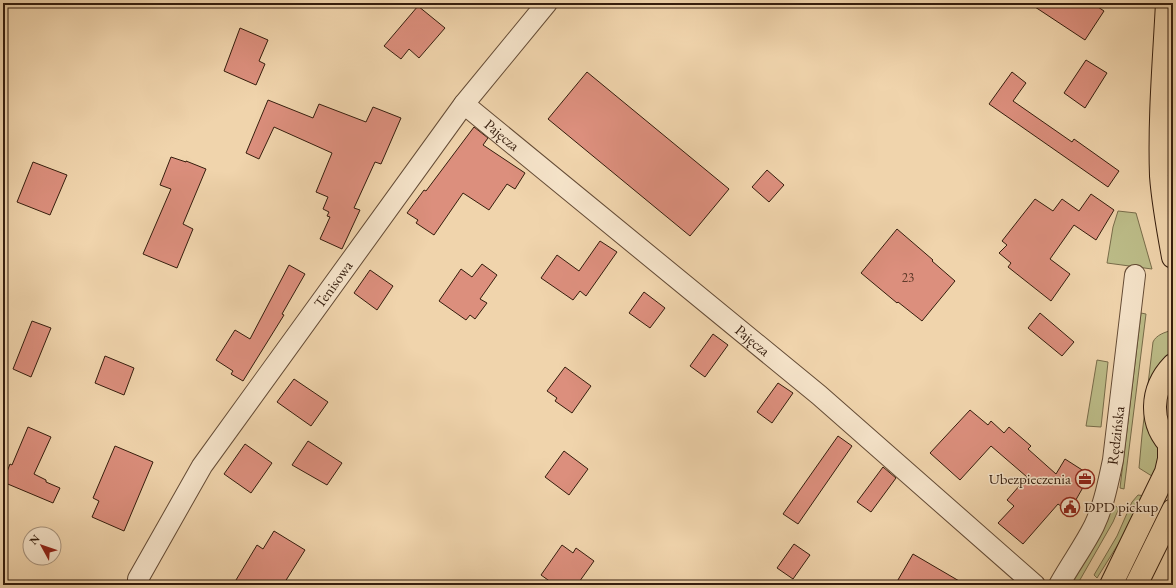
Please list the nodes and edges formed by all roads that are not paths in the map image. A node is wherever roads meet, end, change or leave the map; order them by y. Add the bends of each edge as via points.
1 (547, 3) edge
2 (1167, 3) edge
3 (464, 104) junction
4 (1173, 257) edge
5 (1134, 275) dead end
6 (1173, 365) edge
7 (1171, 446) edge
8 (1173, 510) edge
9 (138, 579) dead end
10 (1035, 585) edge
11 (1059, 585) edge
12 (1111, 585) edge
13 (1136, 585) edge

1 - 3 street, Tenisowa
2 - 4 main road via 1161,99 1161,170
3 - 9 street, Tenisowa via 202,466
3 - 10 street, Pajęcza via 819,395
5 - 11 street, Rędzińska via 1113,460 1107,489 1094,526
6 - 7 main road via 1160,383 1155,408 1156,422
7 - 12 main road via 1166,472
8 - 13 main road

